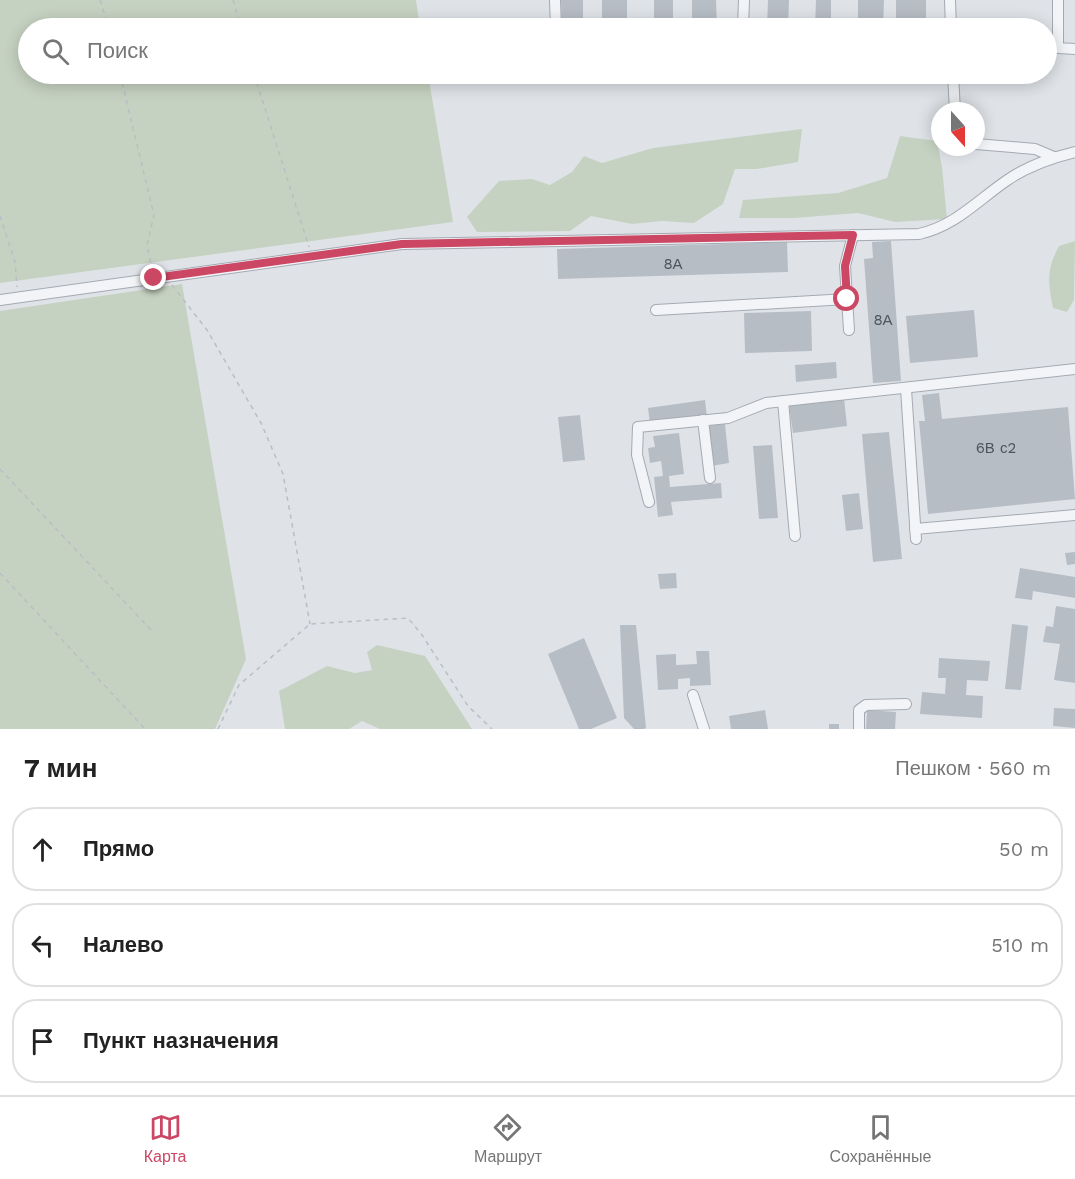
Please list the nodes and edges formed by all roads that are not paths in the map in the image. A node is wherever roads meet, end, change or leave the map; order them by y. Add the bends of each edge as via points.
1 (555, 0) edge
2 (744, 0) edge
3 (950, 0) edge
4 (1058, 0) edge
5 (556, 18) edge
6 (743, 18) edge
7 (951, 18) edge
8 (1075, 49) edge
9 (954, 84) edge
10 (955, 102) edge
11 (985, 145) edge
12 (1075, 152) edge
13 (1054, 157) junction
14 (853, 235) junction
15 (847, 299) junction
16 (0, 300) edge
17 (656, 310) dead end
18 (849, 330) dead end
19 (1075, 369) edge
20 (906, 389) junction
21 (783, 401) junction
22 (703, 420) junction
23 (710, 478) dead end
24 (649, 502) dead end
25 (1075, 515) edge
26 (795, 536) dead end
27 (693, 695) dead end
28 (906, 704) dead end
29 (704, 729) edge
30 (859, 729) edge

1 - 5 street
2 - 6 street
3 - 7 street
4 - 8 street via 1058,48
9 - 10 street
11 - 13 street via 1035,149
12 - 13 street
13 - 14 street via 1007,181 953,222 936,230
14 - 15 street via 845,266
14 - 16 street via 425,243
15 - 17 street
15 - 18 street
19 - 20 street
20 - 21 street
20 - 25 street via 915,534
21 - 22 street via 766,403 728,418
21 - 26 street
22 - 23 street
22 - 24 street via 638,428 637,455
27 - 29 street
28 - 30 street via 866,705 859,710

